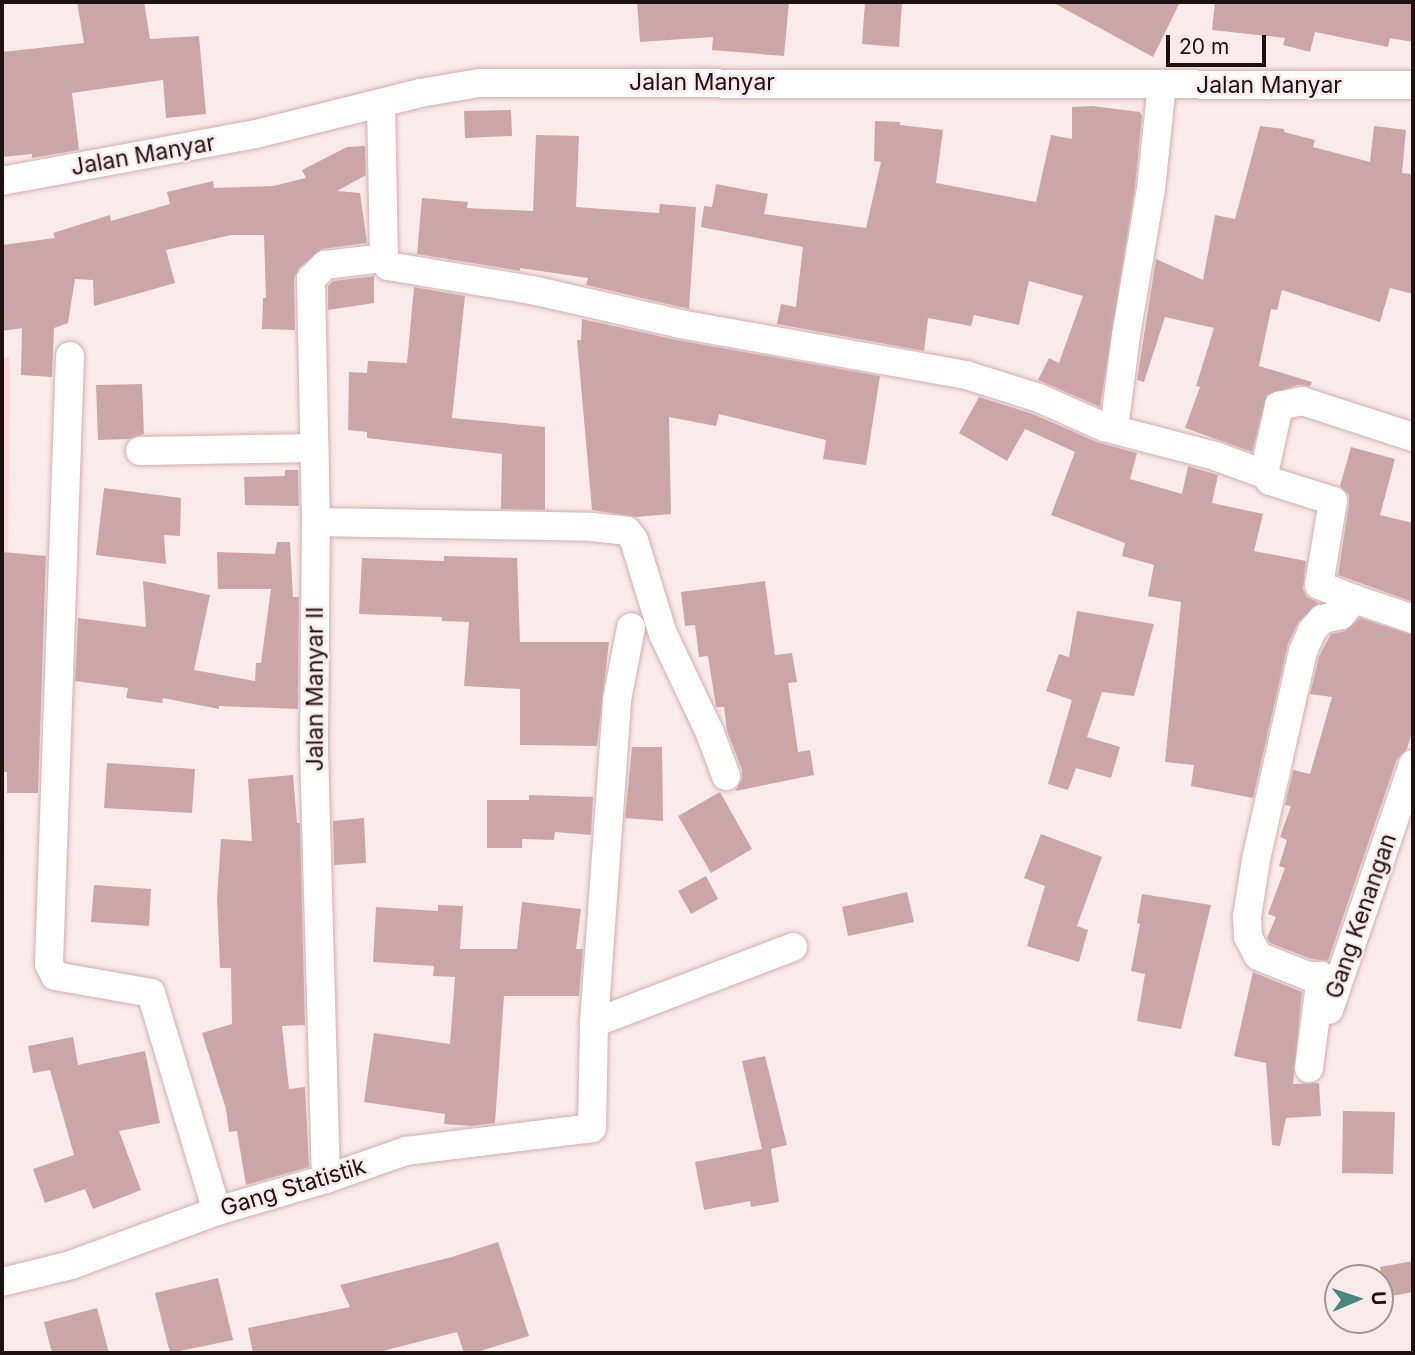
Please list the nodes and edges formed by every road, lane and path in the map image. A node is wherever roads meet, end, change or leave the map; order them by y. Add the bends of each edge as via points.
1 (1162, 84) junction
2 (1413, 85) edge
3 (382, 103) junction
4 (2, 181) edge
5 (384, 258) junction
6 (70, 356) dead end
7 (1114, 429) junction
8 (1413, 437) edge
9 (314, 448) junction
10 (140, 451) dead end
11 (1264, 474) junction
12 (316, 522) junction
13 (1354, 599) junction
14 (1413, 618) edge
15 (631, 627) dead end
16 (1413, 764) edge
17 (726, 776) dead end
18 (793, 947) dead end
19 (594, 1023) junction
20 (326, 1179) junction
21 (217, 1211) junction
22 (2, 1282) edge

1 - 2 street, Jalan Manyar
1 - 3 street, Jalan Manyar via 479,83
1 - 7 street via 1151,189
3 - 4 street, Jalan Manyar via 256,134
3 - 5 street
5 - 7 street via 388,266 965,375 1039,398
5 - 9 street, Jalan Manyar II via 325,265 311,279
6 - 21 street via 49,964 55,976 151,992
7 - 11 street
8 - 11 street via 1302,401 1279,406
9 - 10 street
9 - 12 street, Jalan Manyar II
11 - 13 street via 1270,481 1333,501 1319,585
12 - 17 street via 627,531 634,540 663,634
12 - 20 street, Jalan Manyar II via 314,744
13 - 14 street
13 - 16 street, Gang Kenangan via 1340,615 1322,619 1304,651 1255,860 1247,917 1248,937 1258,956 1308,976 1321,976 1309,1068
15 - 19 street via 617,700
18 - 19 street
19 - 20 street, Gang Statistik via 592,1128 405,1151
20 - 21 street, Gang Statistik
21 - 22 street, Gang Statistik via 71,1265

